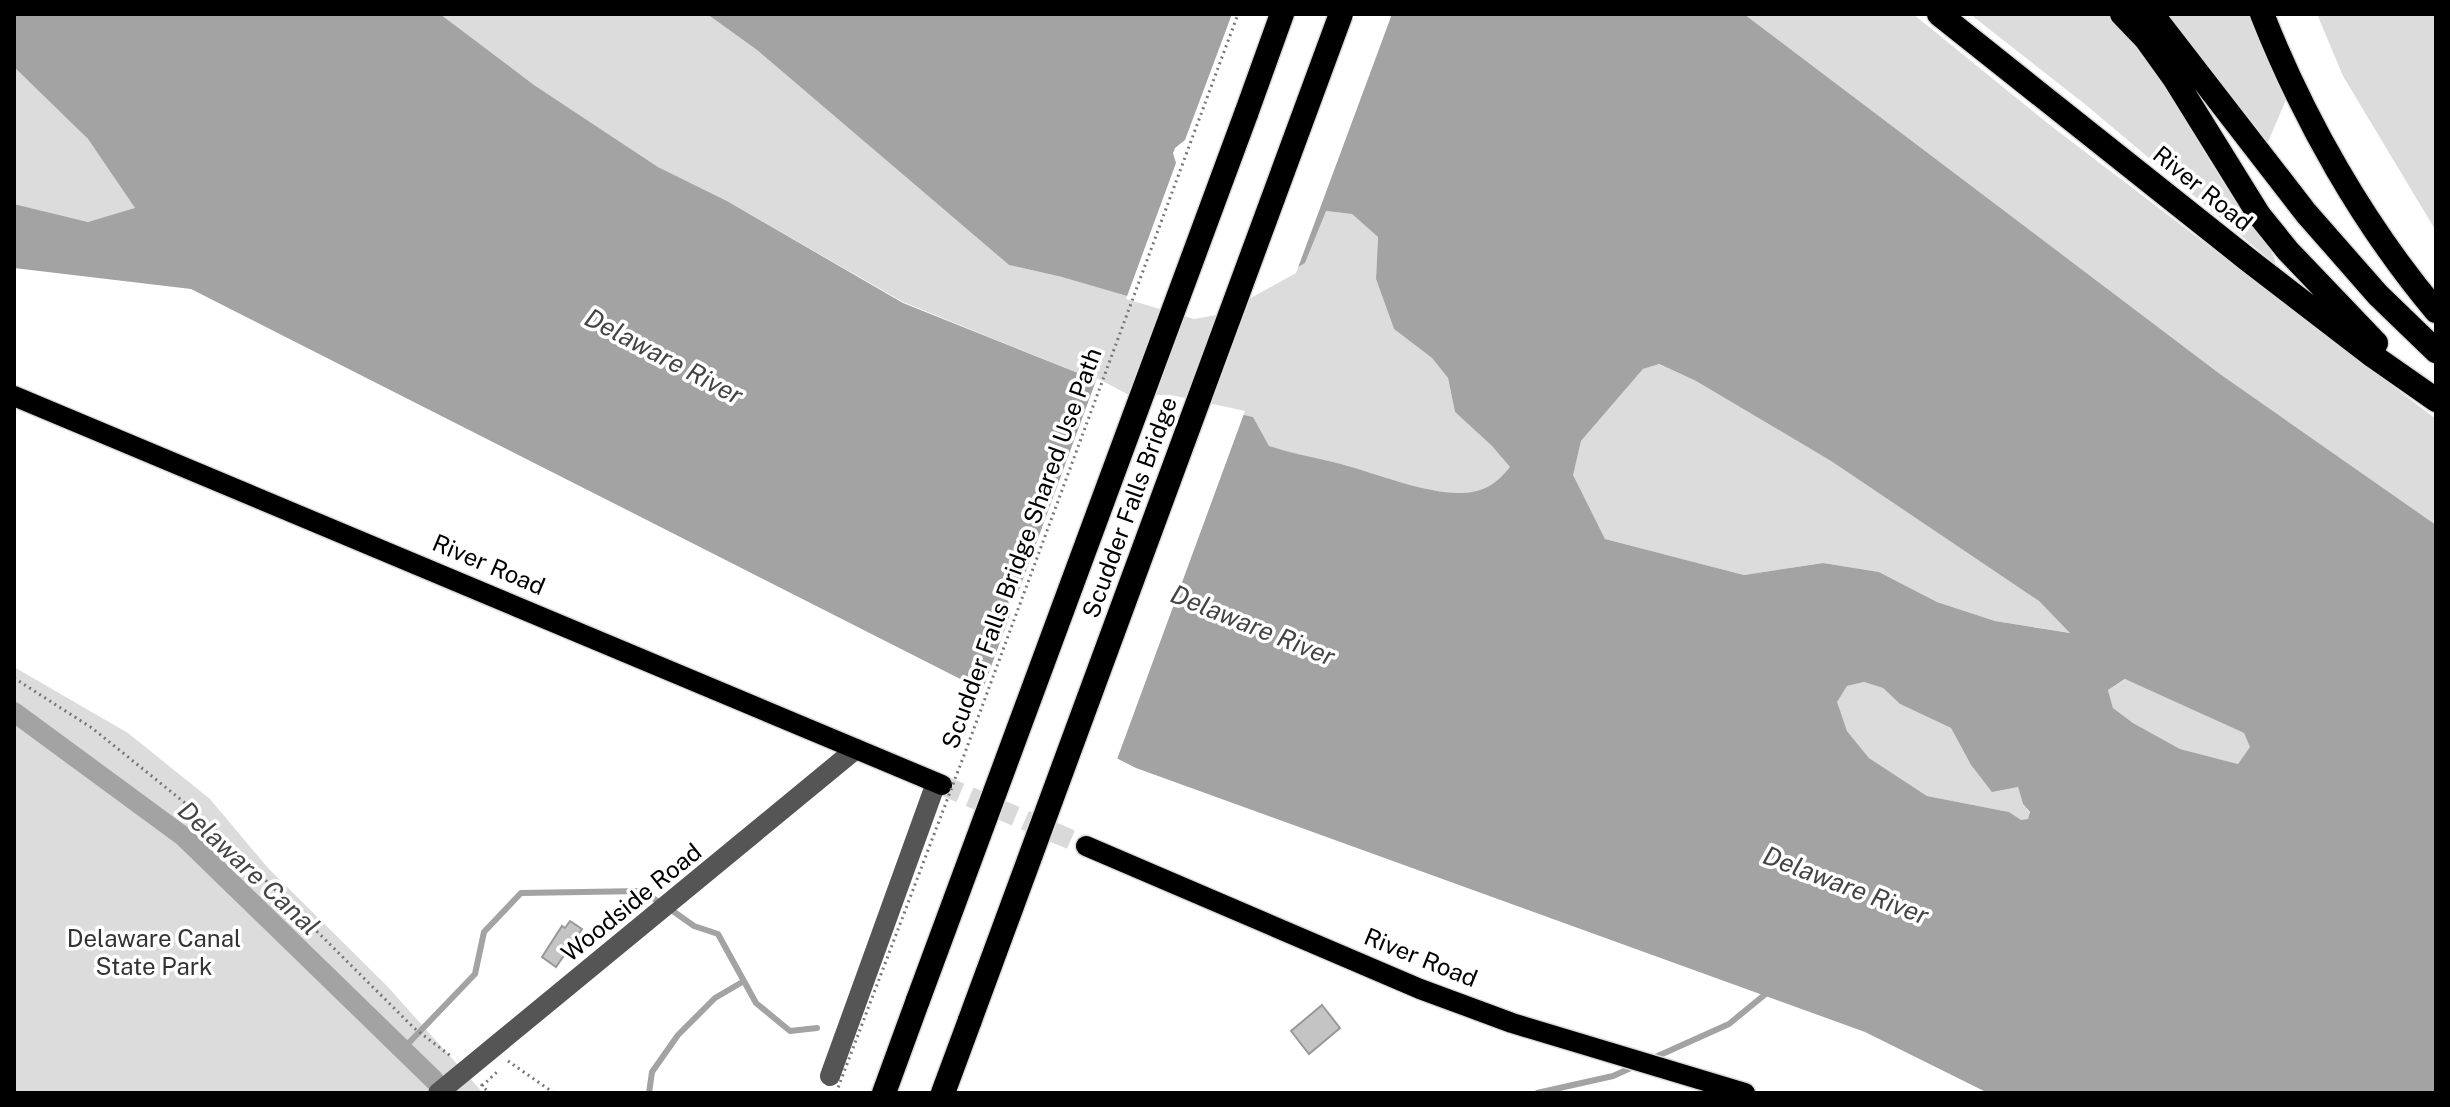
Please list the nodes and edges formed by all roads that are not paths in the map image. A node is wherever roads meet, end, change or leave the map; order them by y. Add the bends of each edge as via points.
1 (1282, 14) edge
2 (1341, 14) edge
3 (1939, 14) edge
4 (2122, 14) edge
5 (2152, 14) edge
6 (2262, 14) edge
7 (2436, 311) edge
8 (2436, 351) edge
9 (2416, 385) junction
10 (14, 396) edge
11 (2436, 400) edge
12 (856, 749) junction
13 (939, 784) joint
14 (1086, 846) tunnel mouth
15 (833, 1085) edge
16 (444, 1088) edge
17 (884, 1093) edge
18 (943, 1093) edge
19 (1745, 1093) edge

1 - 17 highway, Scudder Falls Bridge, bridge
2 - 18 highway, Scudder Falls Bridge, bridge
3 - 9 highway, River Road via 2247,259
4 - 9 highway via 2166,66 2259,215
5 - 8 highway via 2306,213
6 - 7 highway via 2332,157 2372,225
9 - 11 highway, River Road
10 - 12 main road, River Road
12 - 13 main road, River Road
12 - 16 street, Woodside Road
13 - 15 street
14 - 19 main road, River Road via 1420,989 1512,1023

